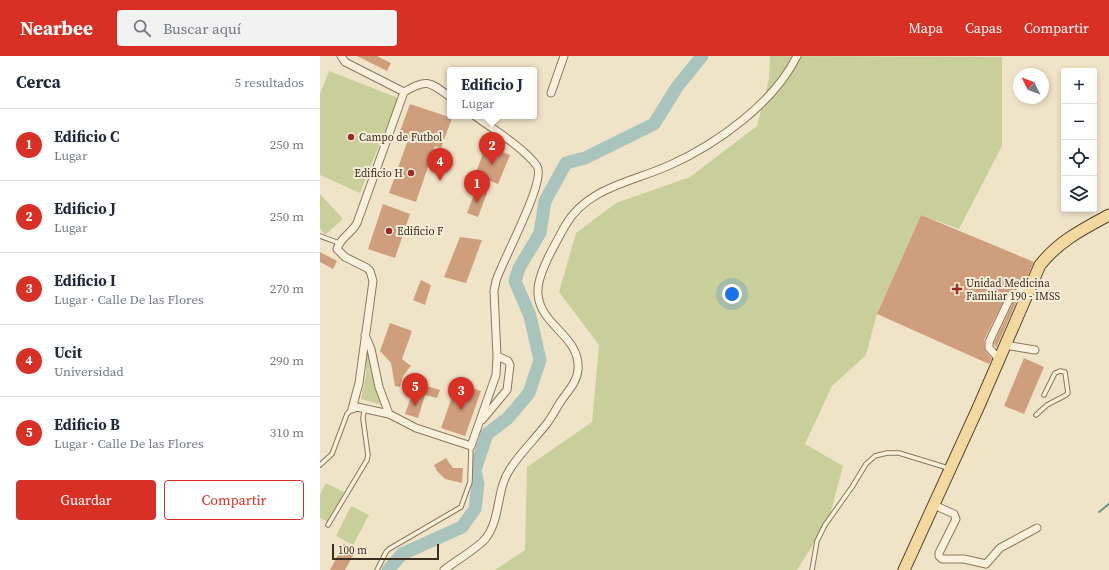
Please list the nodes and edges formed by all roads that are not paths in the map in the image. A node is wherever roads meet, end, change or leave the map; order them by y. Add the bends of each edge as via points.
1 (341, 56) edge
2 (564, 56) edge
3 (797, 56) edge
4 (404, 92) junction
5 (551, 93) dead end
6 (447, 95) edge
7 (479, 119) edge
8 (1109, 215) edge
9 (320, 236) edge
10 (339, 244) junction
11 (1031, 285) junction
12 (365, 335) junction
13 (1005, 345) junction
14 (1035, 350) dead end
15 (498, 356) junction
16 (999, 359) junction
17 (1044, 395) dead end
18 (352, 408) junction
19 (364, 410) junction
20 (389, 414) junction
21 (1036, 416) dead end
22 (478, 425) junction
23 (471, 446) junction
24 (320, 465) edge
25 (950, 469) junction
26 (934, 505) junction
27 (328, 525) dead end
28 (1037, 528) dead end
29 (377, 570) edge
30 (444, 570) edge
31 (812, 570) edge
32 (904, 570) edge

1 - 4 street via 345,62
2 - 5 street
3 - 30 street via 779,84 726,133 691,156 601,192 566,224 540,278 538,294 545,315 575,350 578,370 576,379 550,420 509,470 492,530 484,540
4 - 6 street via 418,83 425,83
4 - 10 street via 357,223
7 - 15 street via 525,154 540,172 535,192 496,281 494,290
8 - 11 main road via 1056,247 1040,265
9 - 10 lane
10 - 12 street via 339,253 367,268 373,277
11 - 13 main road
11 - 16 street via 1014,295 1008,302 989,342 989,348
12 - 18 street via 359,383
12 - 20 street
13 - 14 street
13 - 16 main road
15 - 22 street via 494,383
15 - 22 street via 510,365 507,390
16 - 25 main road
17 - 21 lane via 1055,373 1064,372 1068,393 1046,405
18 - 19 street
18 - 24 lane via 347,414 332,454
19 - 20 street
19 - 27 lane via 367,460
20 - 23 street via 416,428
22 - 23 street
23 - 29 lane via 470,482 461,507 389,549
25 - 26 main road
25 - 31 lane via 899,453 875,456 866,464 825,525 817,541
26 - 28 street via 954,514 956,519 939,553 942,559 964,559 986,564 1000,548
26 - 32 main road

